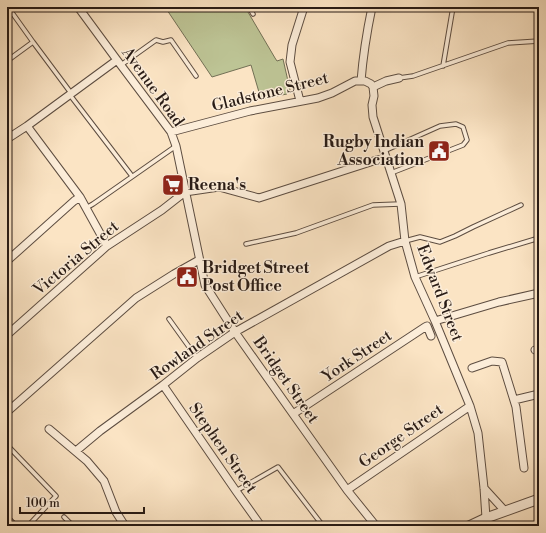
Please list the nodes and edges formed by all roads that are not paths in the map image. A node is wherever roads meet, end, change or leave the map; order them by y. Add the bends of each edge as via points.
1 (8, 7) edge
2 (78, 7) edge
3 (249, 7) edge
4 (304, 7) edge
5 (372, 7) edge
6 (453, 7) edge
7 (253, 14) dead end
8 (539, 41) edge
9 (33, 42) junction
10 (7, 61) edge
11 (119, 63) junction
12 (443, 66) junction
13 (196, 76) dead end
14 (399, 78) joint
15 (361, 80) junction
16 (373, 87) junction
17 (71, 94) junction
18 (300, 101) junction
19 (27, 126) junction
20 (171, 132) junction
21 (7, 139) edge
22 (176, 146) junction
23 (385, 154) junction
24 (391, 173) junction
25 (132, 176) junction
26 (185, 192) junction
27 (80, 197) junction
28 (401, 204) junction
29 (521, 205) dead end
30 (86, 208) junction
31 (539, 238) edge
32 (405, 241) junction
33 (246, 244) dead end
34 (107, 246) junction
35 (199, 260) junction
36 (7, 261) edge
37 (415, 277) junction
38 (539, 293) edge
39 (169, 319) dead end
40 (435, 322) junction
41 (235, 332) junction
42 (7, 335) edge
43 (431, 336) dead end
44 (197, 358) junction
45 (472, 368) dead end
46 (163, 385) junction
47 (539, 394) edge
48 (514, 400) junction
49 (470, 406) junction
50 (7, 412) edge
51 (293, 414) junction
52 (50, 429) dead end
53 (7, 445) edge
54 (76, 451) junction
55 (524, 468) dead end
56 (484, 488) junction
57 (347, 490) junction
58 (236, 491) junction
59 (539, 499) edge
60 (505, 511) junction
61 (64, 517) dead end
62 (486, 518) junction
63 (7, 522) edge
64 (11, 526) edge
65 (28, 526) edge
66 (73, 526) edge
67 (125, 526) edge
68 (261, 526) edge
69 (323, 526) edge
70 (376, 526) edge
71 (470, 526) edge

1 - 9 lane
2 - 11 street, Avenue Road
3 - 7 lane
4 - 18 street via 292,45 290,62
5 - 15 street
6 - 12 lane
8 - 12 lane via 508,43
9 - 10 lane
9 - 17 lane
11 - 13 lane via 156,40 171,40
11 - 17 street
11 - 20 street, Avenue Road
12 - 14 lane
14 - 16 street
15 - 16 street
15 - 18 street, Gladstone Street via 318,98
16 - 23 street, Edward Street via 373,117
17 - 19 street
17 - 25 lane
18 - 20 street, Gladstone Street
19 - 21 street
19 - 27 street
20 - 22 street, Avenue Road
22 - 25 lane
22 - 26 street, Avenue Road
23 - 24 street, Edward Street
23 - 24 lane via 440,126 456,124 463,127 467,140 463,145
23 - 26 street via 259,198 219,187
24 - 28 street, Edward Street
25 - 30 lane
26 - 34 street, Victoria Street
26 - 35 street, Bridget Street
27 - 30 street
27 - 36 street
28 - 32 street, Edward Street
28 - 33 lane via 373,206 296,233
29 - 32 lane via 440,242 420,237
30 - 34 street
31 - 37 lane
32 - 37 street, Edward Street
32 - 41 street, Rowland Street via 389,246
34 - 42 street, Victoria Street
35 - 41 street, Bridget Street via 205,285
35 - 50 street via 136,298
37 - 40 street, Edward Street
38 - 40 street
39 - 44 lane
40 - 49 street, Edward Street
41 - 44 street, Rowland Street
41 - 51 street, Bridget Street
43 - 51 street, York Street via 427,326 425,327
44 - 46 street, Rowland Street
45 - 48 street via 492,361 502,362
46 - 54 street, Rowland Street
46 - 58 street, Stephen Street
47 - 48 street
48 - 55 street
49 - 56 street, Edward Street via 478,433
49 - 57 street, George Street
51 - 57 street, Bridget Street
52 - 54 street
53 - 65 lane via 56,496
54 - 67 street via 104,481 116,512
56 - 60 street
56 - 62 street, Edward Street
57 - 70 street, Bridget Street
58 - 68 street, Stephen Street
58 - 69 lane via 278,466
59 - 60 street
60 - 62 street
61 - 66 lane
62 - 71 street
63 - 64 main road

